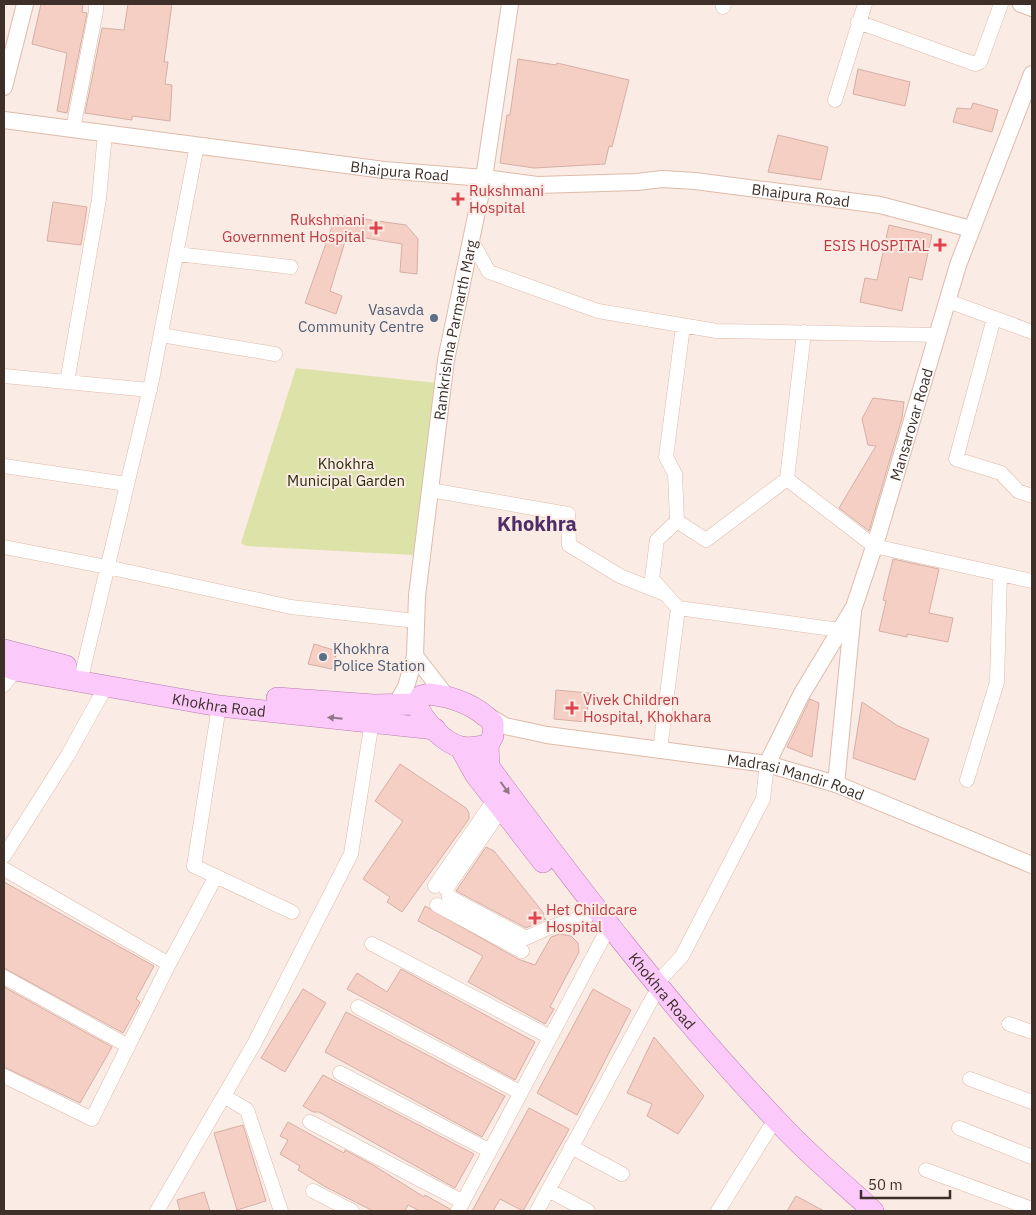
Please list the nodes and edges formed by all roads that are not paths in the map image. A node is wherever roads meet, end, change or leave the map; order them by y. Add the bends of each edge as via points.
1 (25, 4) edge
2 (96, 4) edge
3 (510, 4) edge
4 (865, 4) edge
5 (1001, 4) edge
6 (1021, 4) edge
7 (1032, 8) edge
8 (858, 22) junction
9 (1032, 74) edge
10 (4, 87) edge
11 (835, 100) dead end
12 (4, 120) edge
13 (73, 129) junction
14 (105, 133) junction
15 (198, 145) junction
16 (484, 178) junction
17 (972, 229) junction
18 (471, 240) junction
19 (177, 254) junction
20 (291, 267) dead end
21 (948, 301) junction
22 (994, 318) junction
23 (683, 326) junction
24 (804, 332) junction
25 (1032, 332) edge
26 (161, 335) junction
27 (938, 335) junction
28 (275, 354) dead end
29 (4, 376) edge
30 (67, 382) junction
31 (150, 390) junction
32 (4, 466) edge
33 (787, 479) junction
34 (127, 484) junction
35 (430, 490) junction
36 (1032, 496) edge
37 (677, 521) junction
38 (874, 546) junction
39 (4, 547) edge
40 (107, 566) junction
41 (1000, 574) junction
42 (1032, 581) edge
43 (665, 594) junction
44 (854, 607) junction
45 (678, 608) junction
46 (416, 621) junction
47 (840, 630) junction
48 (415, 656) junction
49 (9, 665) edge
50 (83, 670) junction
51 (106, 686) junction
52 (446, 696) junction
53 (407, 704) junction
54 (219, 706) junction
55 (483, 712) junction
56 (373, 714) junction
57 (435, 729) junction
58 (546, 735) junction
59 (490, 740) junction
60 (460, 747) junction
61 (660, 750) junction
62 (767, 764) junction
63 (968, 780) dead end
64 (836, 784) junction
65 (497, 805) junction
66 (4, 856) edge
67 (1032, 865) edge
68 (4, 868) edge
69 (216, 876) junction
70 (443, 891) junction
71 (292, 912) dead end
72 (587, 916) junction
73 (604, 936) junction
74 (372, 944) dead end
75 (522, 951) dead end
76 (169, 964) junction
77 (4, 977) edge
78 (655, 990) junction
79 (358, 1008) dead end
80 (1009, 1024) dead end
81 (1032, 1032) edge
82 (550, 1037) junction
83 (128, 1046) junction
84 (340, 1072) dead end
85 (4, 1076) edge
86 (970, 1079) dead end
87 (521, 1093) junction
88 (224, 1096) junction
89 (1032, 1102) edge
90 (310, 1122) dead end
91 (959, 1128) dead end
92 (769, 1129) junction
93 (572, 1147) junction
94 (490, 1151) junction
95 (1032, 1157) edge
96 (926, 1170) dead end
97 (622, 1174) dead end
98 (548, 1190) junction
99 (313, 1191) dead end
100 (460, 1207) edge
101 (1032, 1209) edge
102 (157, 1211) edge
103 (281, 1211) edge
104 (352, 1211) edge
105 (536, 1211) edge
106 (588, 1211) edge
107 (718, 1211) edge
108 (853, 1211) edge
109 (873, 1211) edge

1 - 10 street
2 - 13 street
3 - 16 street, Ramkrishna Parmarth Marg
4 - 8 street
5 - 8 street via 980,62 975,64
6 - 7 street
8 - 11 street
9 - 17 street, Mansarovar Road
12 - 13 street, Bhaipura Road
13 - 14 street, Bhaipura Road
14 - 15 street, Bhaipura Road
14 - 30 street via 99,199
15 - 16 street, Bhaipura Road via 384,170
15 - 19 street
16 - 17 street, Bhaipura Road via 537,185 662,179 695,181 880,205
16 - 18 street, Ramkrishna Parmarth Marg
17 - 21 street, Mansarovar Road
18 - 23 street via 489,272 598,311
18 - 35 street, Ramkrishna Parmarth Marg via 446,360
19 - 20 street
19 - 26 street
21 - 22 street
21 - 27 street, Mansarovar Road
22 - 25 street
22 - 36 street via 956,459 1000,474 1018,491
23 - 24 street via 717,331
23 - 37 street via 666,457 675,474
24 - 27 street
24 - 33 street
26 - 28 street
26 - 31 street
27 - 38 street, Mansarovar Road
29 - 30 street
30 - 31 street
31 - 34 street
32 - 34 street
33 - 37 street via 706,540
33 - 38 street
34 - 40 street
35 - 43 street via 568,514 569,545 620,576
35 - 46 street, Ramkrishna Parmarth Marg
37 - 43 street via 657,540 652,580
38 - 41 street
38 - 44 street, Mansarovar Road
39 - 40 street
40 - 46 street via 291,606
40 - 50 street
41 - 42 street
41 - 63 street via 996,682
43 - 45 street
44 - 47 street, Mansarovar Road
44 - 64 street
45 - 47 street
45 - 61 street
46 - 48 street, Ramkrishna Parmarth Marg
47 - 62 street, Mansarovar Road via 801,695
48 - 52 street
48 - 53 street, Ramkrishna Parmarth Marg via 406,687
49 - 50 main road, Khokhra Road
49 - 51 main road, Khokhra Road
50 - 56 main road, Khokhra Road via 220,694
51 - 54 main road, Khokhra Road
51 - 66 street
52 - 53 main road via 420,696
52 - 55 main road
53 - 56 main road, Khokhra Road
53 - 57 main road
56 -> 54 main road, Khokhra Road
54 - 69 street via 194,866
55 - 58 street via 505,726
55 - 59 main road, Khokhra Road via 492,723
56 - 57 main road, Khokhra Road
56 - 88 street via 350,854 254,1044
57 - 60 main road
58 - 59 street
58 - 61 street, Madrasi Mandir Road
59 - 60 main road via 475,748
59 -> 78 main road, Khokhra Road via 489,767
60 - 65 main road, Khokhra Road
61 - 62 street, Madrasi Mandir Road
62 - 64 street, Madrasi Mandir Road
62 - 78 street via 763,799 682,956
64 - 67 street, Madrasi Mandir Road
65 - 70 street
65 - 72 main road, Khokhra Road
68 - 76 street
69 - 71 street
69 - 76 street
70 - 72 street via 526,938
70 - 75 street via 444,904 436,906
72 - 73 main road, Khokhra Road
73 - 78 main road, Khokhra Road
73 - 82 street
74 - 82 street
76 - 83 street
77 - 83 street
78 - 92 main road, Khokhra Road via 734,1094
78 - 93 street
78 - 109 main road, Khokhra Road via 783,1127
79 - 87 street
80 - 81 street
82 - 87 street
83 - 85 street via 92,1119
84 - 94 street
86 - 89 street
87 - 94 street
88 - 102 street
88 - 103 street via 247,1110
90 - 100 street
91 - 95 street
92 - 107 street
92 - 108 main road, Khokhra Road
93 - 97 street
93 - 98 street
94 - 100 street
96 - 101 street
98 - 105 street
98 - 106 street
99 - 104 street

